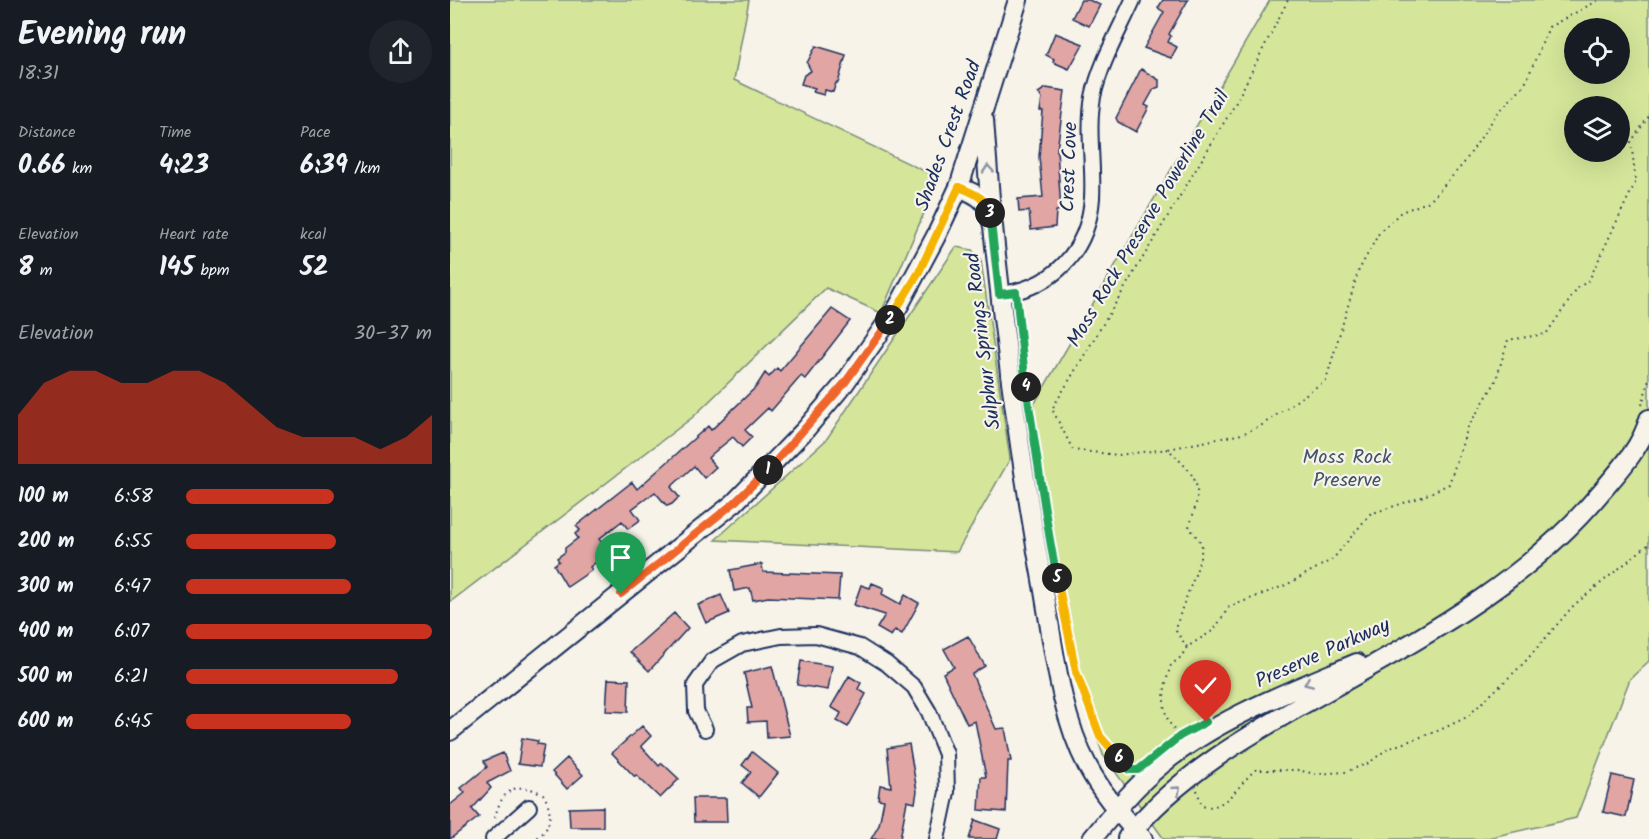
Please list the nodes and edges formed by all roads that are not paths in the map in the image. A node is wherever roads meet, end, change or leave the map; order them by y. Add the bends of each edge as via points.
1 (1018, 0) edge
2 (1133, 0) edge
3 (983, 113) junction
4 (959, 187) junction
5 (993, 226) junction
6 (999, 294) junction
7 (1644, 414) edge
8 (1439, 628) junction
9 (705, 729) dead end
10 (450, 731) edge
11 (529, 807) dead end
12 (1117, 808) junction
13 (1134, 836) edge
14 (493, 839) edge
15 (937, 839) edge
16 (1092, 839) edge

1 - 3 street, Shades Crest Road
2 - 6 street, Crest Cove via 1093,97 1092,200 1084,232 1073,253 1052,277 1028,290
3 - 4 street, Shades Crest Road
5 -> 3 street
4 - 5 street, Sulphur Springs Road via 977,195 988,206
4 - 10 street, Shades Crest Road via 919,272 877,340 773,465 734,503
5 - 6 street, Sulphur Springs Road
6 - 12 street, Sulphur Springs Road via 1018,440 1060,682 1088,767
7 - 8 street, Preserve Parkway via 1626,463 1590,506 1548,549 1499,589
8 -> 12 street, Preserve Parkway via 1230,720 1161,764
13 -> 8 street, Preserve Parkway via 1196,773 1271,722
9 - 15 street via 696,711 695,685 712,661 742,644 781,636 816,635 860,647 914,687 946,754 947,792
11 - 14 street
12 - 13 street, Sulphur Springs Road
12 - 16 street, Preserve Parkway

